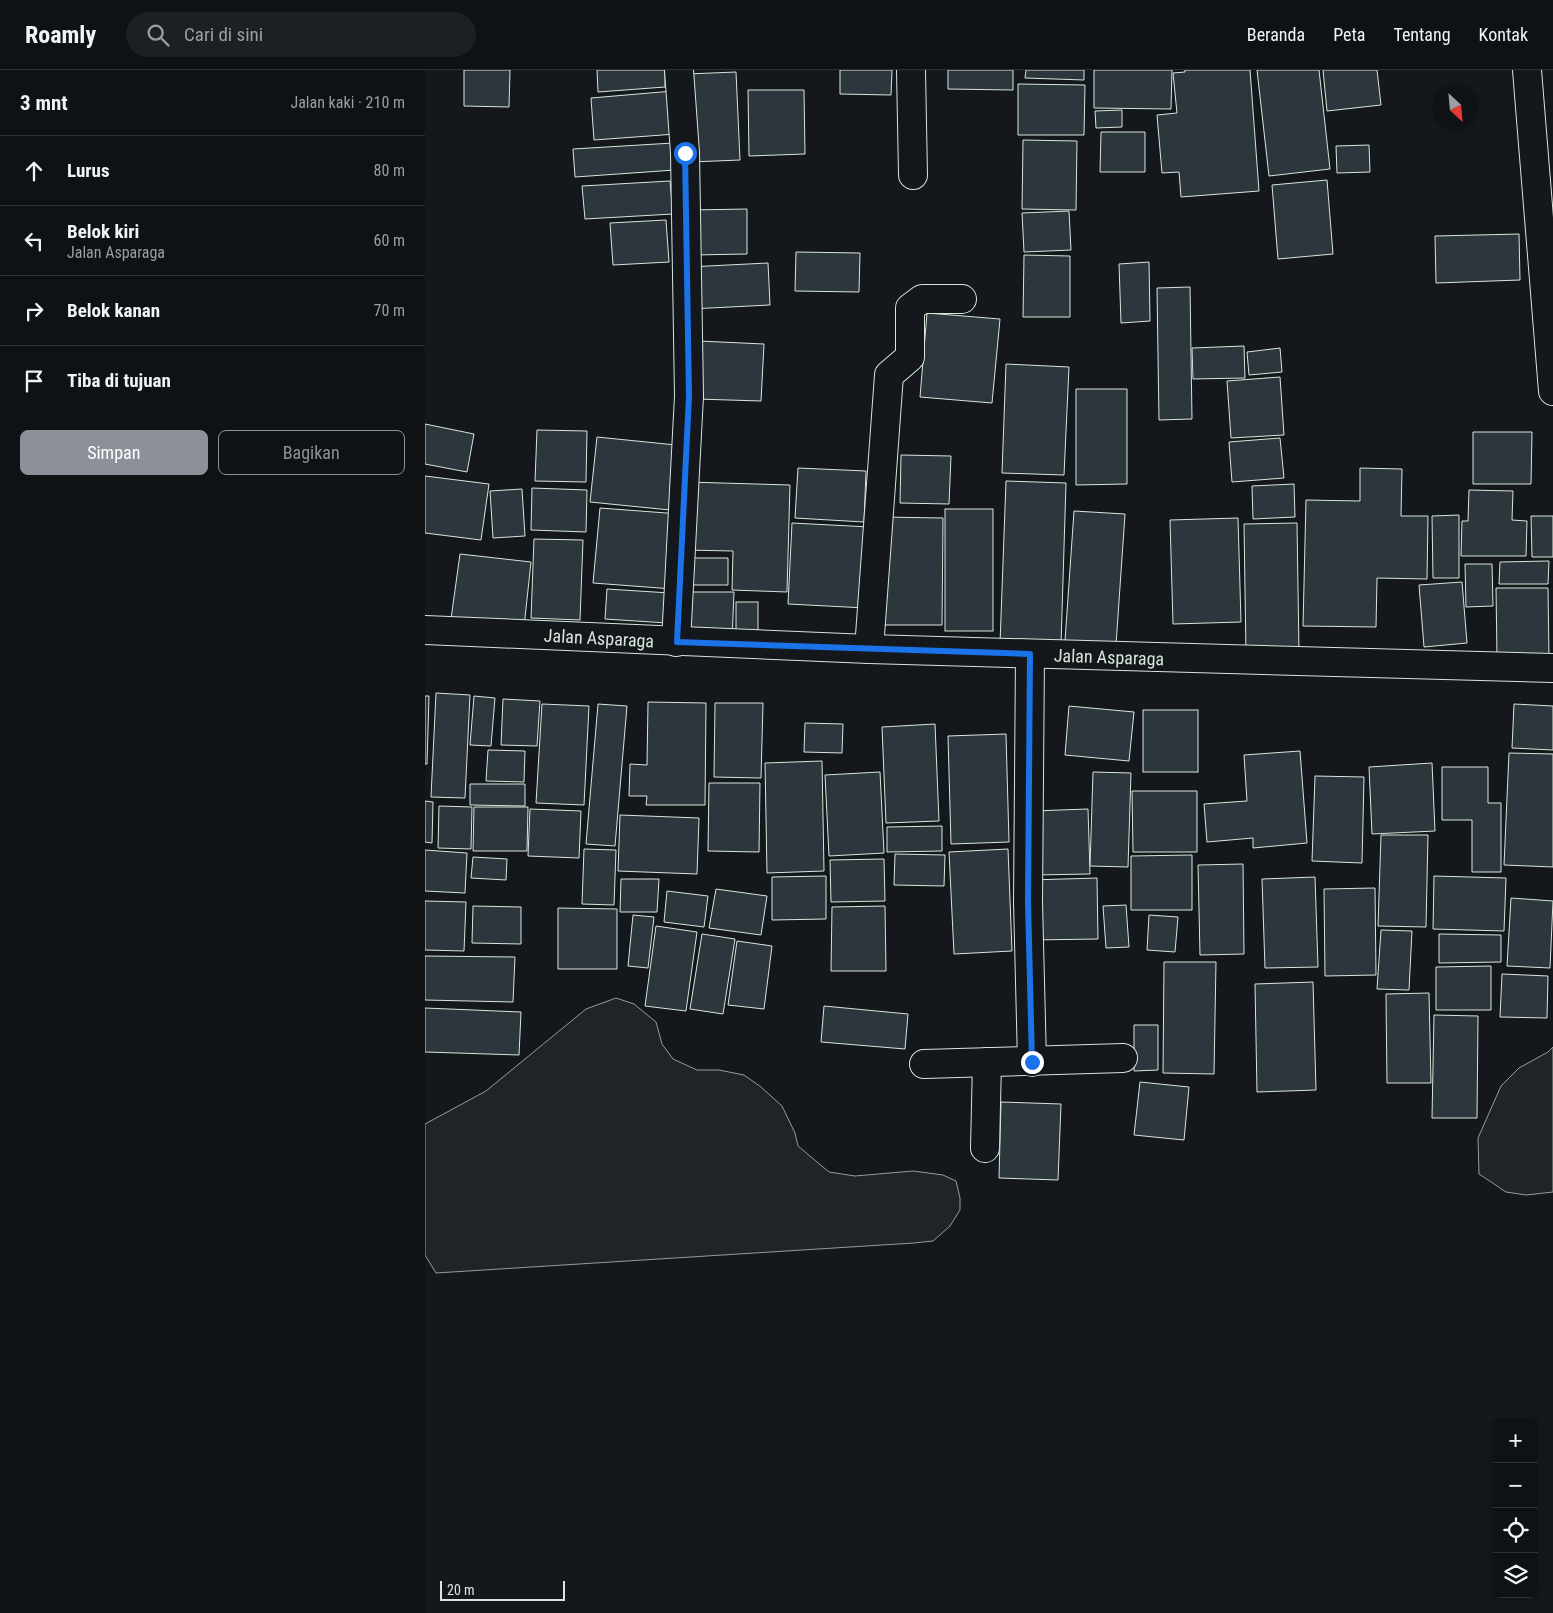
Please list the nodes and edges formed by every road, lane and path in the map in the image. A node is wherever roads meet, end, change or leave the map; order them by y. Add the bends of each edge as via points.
1 (679, 70) edge
2 (911, 70) edge
3 (1527, 70) edge
4 (913, 176) dead end
5 (962, 299) dead end
6 (1553, 391) edge
7 (425, 630) edge
8 (677, 642) junction
9 (869, 649) junction
10 (1030, 654) junction
11 (1553, 668) edge
12 (1123, 1058) dead end
13 (987, 1062) junction
14 (1032, 1062) junction
15 (924, 1064) dead end
16 (985, 1148) dead end

1 - 8 street via 685,153 689,396
2 - 4 street
3 - 6 street
5 - 9 street via 922,300 910,308 910,357 889,375
7 - 8 street, Jalan Asparaga
8 - 9 street, Jalan Asparaga
9 - 10 street, Jalan Asparaga
10 - 11 street, Jalan Asparaga
10 - 14 street via 1028,902
12 - 14 street
13 - 14 street
13 - 15 street
13 - 16 street

